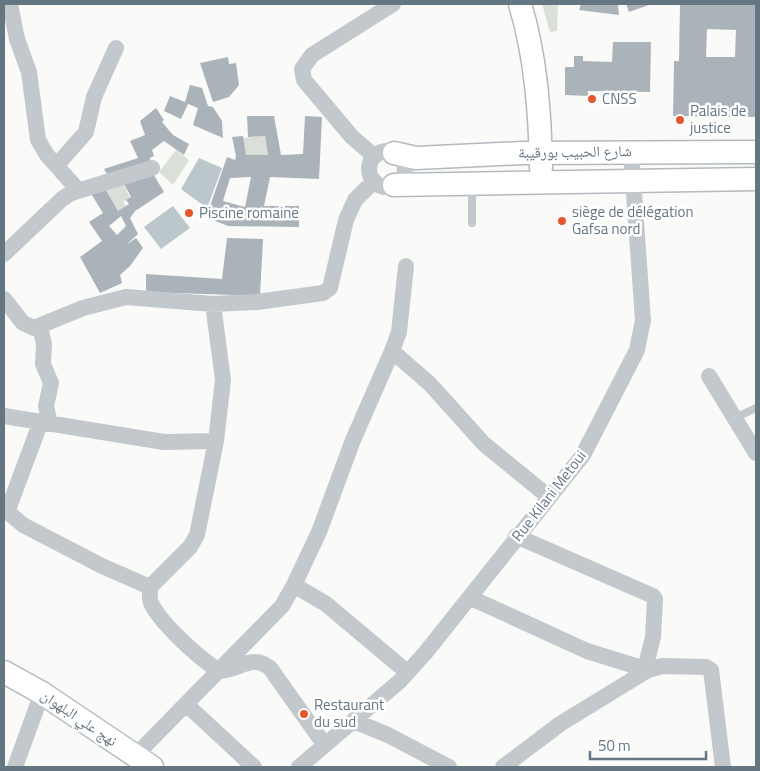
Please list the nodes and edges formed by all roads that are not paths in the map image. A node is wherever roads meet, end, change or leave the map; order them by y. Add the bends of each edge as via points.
1 (10, 4) edge
2 (393, 4) edge
3 (520, 4) edge
4 (116, 48) dead end
5 (631, 151) junction
6 (541, 152) junction
7 (756, 152) edge
8 (384, 154) junction
9 (57, 165) junction
10 (152, 168) dead end
11 (756, 179) edge
12 (632, 182) junction
13 (384, 183) junction
14 (472, 184) junction
15 (541, 184) junction
16 (78, 190) junction
17 (472, 222) dead end
18 (4, 254) edge
19 (406, 266) dead end
20 (4, 299) edge
21 (213, 304) junction
22 (40, 328) junction
23 (392, 351) junction
24 (709, 376) dead end
25 (756, 408) edge
26 (4, 416) edge
27 (735, 418) junction
28 (46, 422) junction
29 (216, 441) junction
30 (756, 453) edge
31 (549, 497) junction
32 (516, 536) junction
33 (294, 585) junction
34 (150, 587) junction
35 (471, 598) junction
36 (647, 669) junction
37 (219, 671) junction
38 (4, 672) edge
39 (407, 672) junction
40 (42, 693) junction
41 (187, 705) junction
42 (354, 721) junction
43 (324, 744) junction
44 (143, 761) edge
45 (12, 762) edge
46 (254, 767) edge
47 (298, 767) edge
48 (449, 767) edge
49 (503, 767) edge
50 (722, 767) edge

1 - 9 street via 17,40 29,72 38,140
2 - 8 street via 312,54 302,69 304,80 352,137
3 - 6 street via 535,71
4 - 9 street via 94,97 86,132
5 - 6 street, شارع الحبيب بورقيبة
5 - 7 street, شارع الحبيب بورقيبة
5 - 12 street, Rue Kilani Metoui
6 - 8 street, شارع الحبيب بورقيبة via 416,158
6 - 15 street
8 - 13 street via 369,171
8 - 13 street via 402,160 404,172 402,178
9 - 16 street
10 - 16 street
11 - 12 street, شارع الحبيب بورقيبة
12 - 15 street, شارع الحبيب بورقيبة
12 - 31 street, Rue Kilani Metoui via 643,320 637,350 582,455
13 - 14 street, شارع الحبيب بورقيبة
13 - 21 street via 355,200 346,220 330,288 322,293 257,302
14 - 15 street, شارع الحبيب بورقيبة
14 - 17 lane
16 - 18 street via 62,199
19 - 23 street via 399,332
20 - 22 street via 23,322
21 - 22 street via 126,297 83,308
21 - 29 street via 222,380
22 - 28 street via 44,344 43,364 50,383
23 - 31 street via 430,384 484,444
23 - 33 street via 319,532
24 - 27 street
25 - 27 lane
26 - 28 street
27 - 30 street
28 - 29 street via 164,442
28 - 34 street via 9,513 23,525
29 - 34 street via 198,535
31 - 32 street, Rue Kilani Metoui
32 - 35 street, Rue Kilani Metoui
32 - 36 street via 653,596 653,637
33 - 37 street via 282,606
33 - 39 street via 326,604
34 - 37 street via 150,602 159,615
35 - 36 street via 588,650
35 - 39 street, Rue Kilani Metoui
36 - 49 street via 560,724
36 - 50 street via 662,666 706,667 711,670
37 - 41 street
37 - 43 street via 251,661 265,664
38 - 40 street, نهج علي البلهوان
39 - 42 street, Rue Kilani Metoui
40 - 44 street, نهج علي البلهوان
40 - 45 street
41 - 44 street
41 - 46 street
42 - 43 street, Rue Kilani Metoui
42 - 48 street
43 - 47 street, Rue Kilani Metoui

